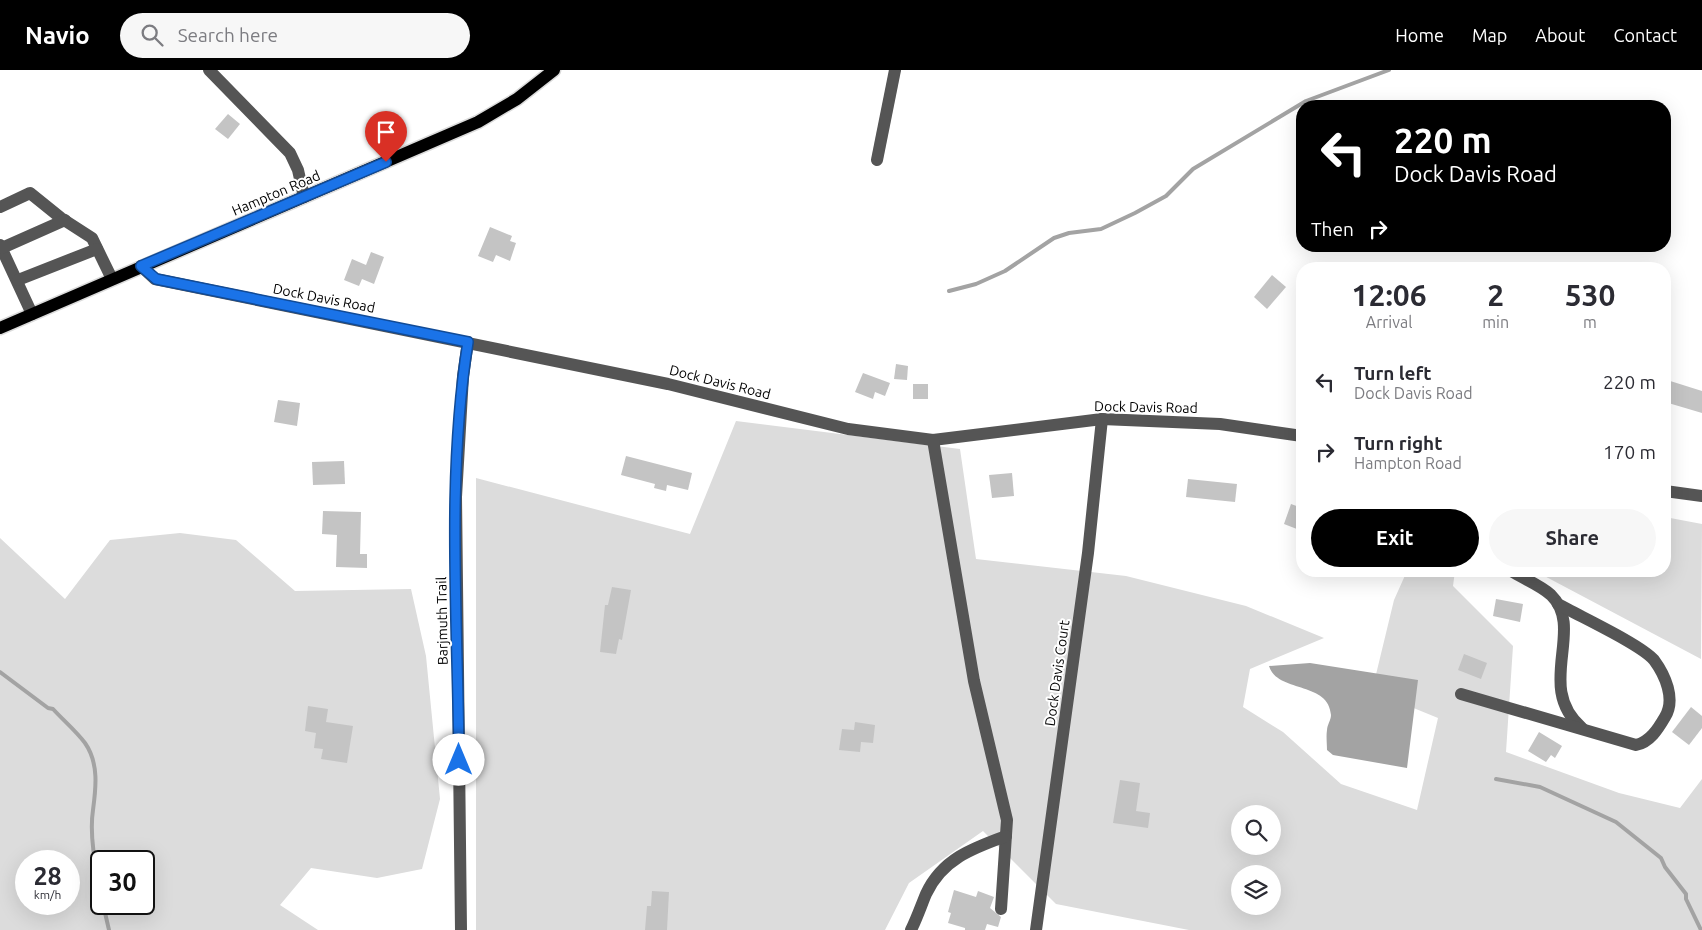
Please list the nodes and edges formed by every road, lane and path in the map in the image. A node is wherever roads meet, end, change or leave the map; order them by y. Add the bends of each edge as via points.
1 (210, 70) edge
2 (554, 70) edge
3 (894, 70) edge
4 (877, 160) dead end
5 (304, 197) junction
6 (0, 207) edge
7 (65, 220) junction
8 (1, 247) edge
9 (97, 249) junction
10 (141, 266) junction
11 (112, 279) junction
12 (18, 280) junction
13 (32, 314) junction
14 (0, 328) edge
15 (468, 342) junction
16 (1102, 419) junction
17 (1296, 435) edge
18 (933, 440) junction
19 (1671, 492) edge
20 (1702, 496) edge
21 (1522, 577) edge
22 (1558, 604) junction
23 (1461, 694) dead end
24 (1585, 730) junction
25 (1006, 836) junction
26 (1001, 909) dead end
27 (461, 930) edge
28 (911, 930) edge
29 (1036, 930) edge

1 - 5 street via 290,153
2 - 5 main road, Hampton Road via 517,99 478,122
3 - 4 street
5 - 10 main road, Hampton Road
6 - 7 street via 30,193
7 - 8 street
7 - 9 street via 92,238
8 - 12 street
9 - 11 street
9 - 12 street
10 - 11 main road, Hampton Road
10 - 15 street, Dock Davis Road via 156,279
11 - 13 main road, Hampton Road
12 - 13 street
13 - 14 main road, Hampton Road
15 - 18 street, Dock Davis Road via 668,384 848,429
15 - 27 street, Barjmuth Trail via 456,497
16 - 17 street, Dock Davis Road via 1220,424
16 - 18 street, Dock Davis Road
16 - 29 street, Dock Davis Court via 1088,553
18 - 25 street via 974,681 1007,820
19 - 20 street
21 - 22 street via 1543,589
22 - 24 street via 1564,628 1561,699 1568,714
22 - 24 street via 1640,649 1653,660 1670,696 1666,717 1645,743 1636,745
23 - 24 street
25 - 26 street
25 - 28 street via 957,856 938,873 926,892

